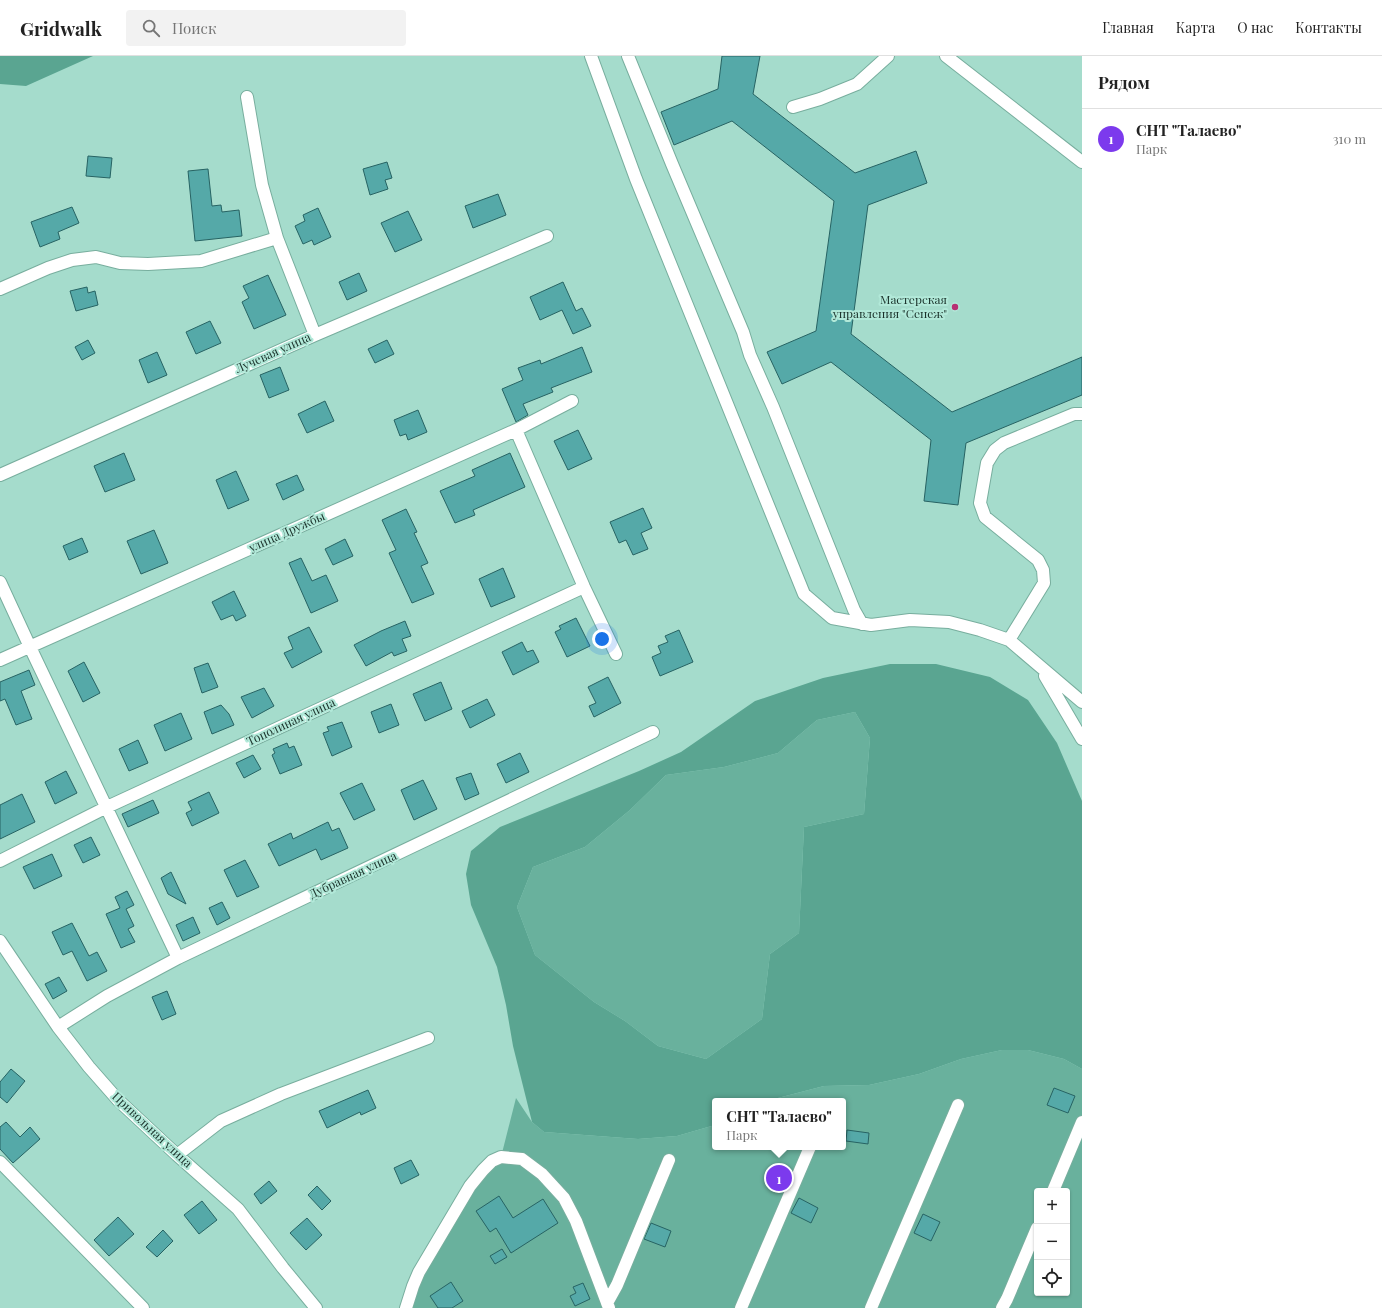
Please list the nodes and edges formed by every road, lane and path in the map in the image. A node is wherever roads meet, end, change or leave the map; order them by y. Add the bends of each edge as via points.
1 (591, 56) edge
2 (628, 56) edge
3 (888, 56) edge
4 (946, 56) edge
5 (247, 97) dead end
6 (793, 107) dead end
7 (1082, 162) edge
8 (547, 236) dead end
9 (277, 238) junction
10 (0, 289) edge
11 (314, 335) junction
12 (572, 402) dead end
13 (1082, 414) edge
14 (516, 430) junction
15 (0, 475) edge
16 (0, 582) edge
17 (584, 588) junction
18 (862, 624) junction
19 (1009, 640) junction
20 (30, 647) junction
21 (616, 654) dead end
22 (0, 660) edge
23 (1039, 666) junction
24 (1082, 702) edge
25 (653, 732) dead end
26 (1082, 739) edge
27 (107, 807) junction
28 (0, 861) edge
29 (0, 941) edge
30 (178, 958) junction
31 (58, 1027) junction
32 (428, 1038) dead end
33 (958, 1105) dead end
34 (1082, 1122) edge
35 (809, 1150) edge
36 (177, 1155) junction
37 (668, 1160) dead end
38 (0, 1162) edge
39 (1054, 1188) edge
40 (1034, 1235) edge
41 (608, 1305) edge
42 (143, 1308) edge
43 (316, 1308) edge
44 (406, 1308) edge
45 (741, 1308) edge
46 (871, 1308) edge
47 (1002, 1308) edge

1 - 18 street via 636,179 804,594 832,618
2 - 18 street via 743,332 854,610
3 - 6 street via 857,84
4 - 7 street
5 - 9 street via 262,185
8 - 11 street, Лучевая улица
9 - 10 street via 202,261 148,264 120,263 96,257 72,260
9 - 11 street
11 - 15 street, Лучевая улица
12 - 14 street, улица Дружбы
13 - 19 street via 1074,414 1004,443 995,450 987,463 980,503 985,517 1038,560 1043,570 1044,583
14 - 17 street
14 - 20 street, улица Дружбы
16 - 20 street
17 - 21 street
17 - 27 street, Тополиная улица
18 - 19 street via 910,620 950,622
19 - 23 street
20 - 22 street, улица Дружбы
20 - 27 street
23 - 24 street
23 - 26 street
25 - 30 street, Дубравная улица
27 - 28 street, Тополиная улица
27 - 30 street
29 - 31 street, Привольная улица
30 - 31 street, Дубравная улица via 107,996
31 - 36 street, Привольная улица via 118,1100
32 - 36 street via 281,1094 221,1121
33 - 46 street
34 - 39 street
35 - 45 street
36 - 43 street, Привольная улица via 238,1209
37 - 41 street
38 - 42 street
40 - 47 street
41 - 44 street via 564,1198 542,1174 522,1159 501,1157 492,1161 470,1186 419,1272

